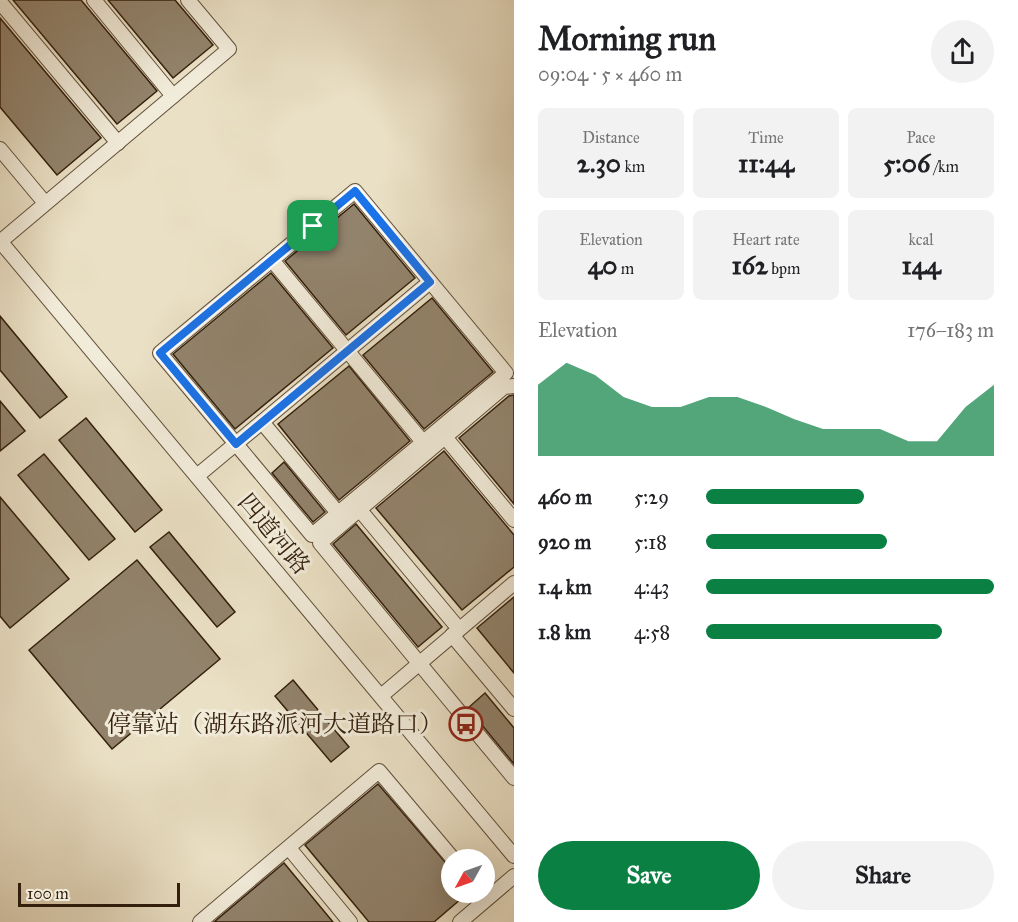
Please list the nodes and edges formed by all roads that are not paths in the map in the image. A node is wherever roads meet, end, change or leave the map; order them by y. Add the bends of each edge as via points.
1 (94, 0) edge
2 (188, 0) edge
3 (0, 2) edge
4 (174, 96) junction
5 (118, 143) junction
6 (0, 149) edge
7 (45, 203) junction
8 (0, 241) edge
9 (272, 260) junction
10 (430, 282) junction
11 (347, 351) junction
12 (514, 386) edge
13 (262, 422) junction
14 (445, 437) junction
15 (423, 442) junction
16 (236, 444) junction
17 (197, 476) junction
18 (359, 509) junction
19 (338, 513) junction
20 (514, 520) edge
21 (514, 583) edge
22 (456, 632) junction
23 (419, 664) junction
24 (381, 696) junction
25 (514, 709) edge
26 (514, 778) edge
27 (289, 848) junction
28 (445, 849) edge
29 (514, 856) edge
30 (514, 876) edge
31 (495, 889) edge
32 (478, 903) edge
33 (200, 922) edge
34 (351, 922) edge
35 (460, 922) edge

1 - 4 street
2 - 4 street via 229,49
3 - 5 street
4 - 5 street
5 - 7 street
6 - 7 street
7 - 8 street
8 - 17 street, 四道河路
9 - 10 street via 355,191
9 - 11 street
9 - 16 street via 160,353
10 - 11 street
10 - 15 street via 506,373
11 - 13 street
11 - 15 street
12 - 14 street via 504,387
13 - 16 street
13 - 19 street
14 - 18 street
14 - 20 street
15 - 19 street
16 - 17 street
16 - 19 street via 312,535
17 - 24 street, 四道河路
18 - 22 street
18 - 23 street via 320,543
21 - 22 street
22 - 23 street
22 - 25 street
23 - 24 street
23 - 26 street
24 - 29 street, 四道河路
27 - 28 street via 380,771
27 - 33 street
27 - 34 street
30 - 31 street
32 - 35 street

